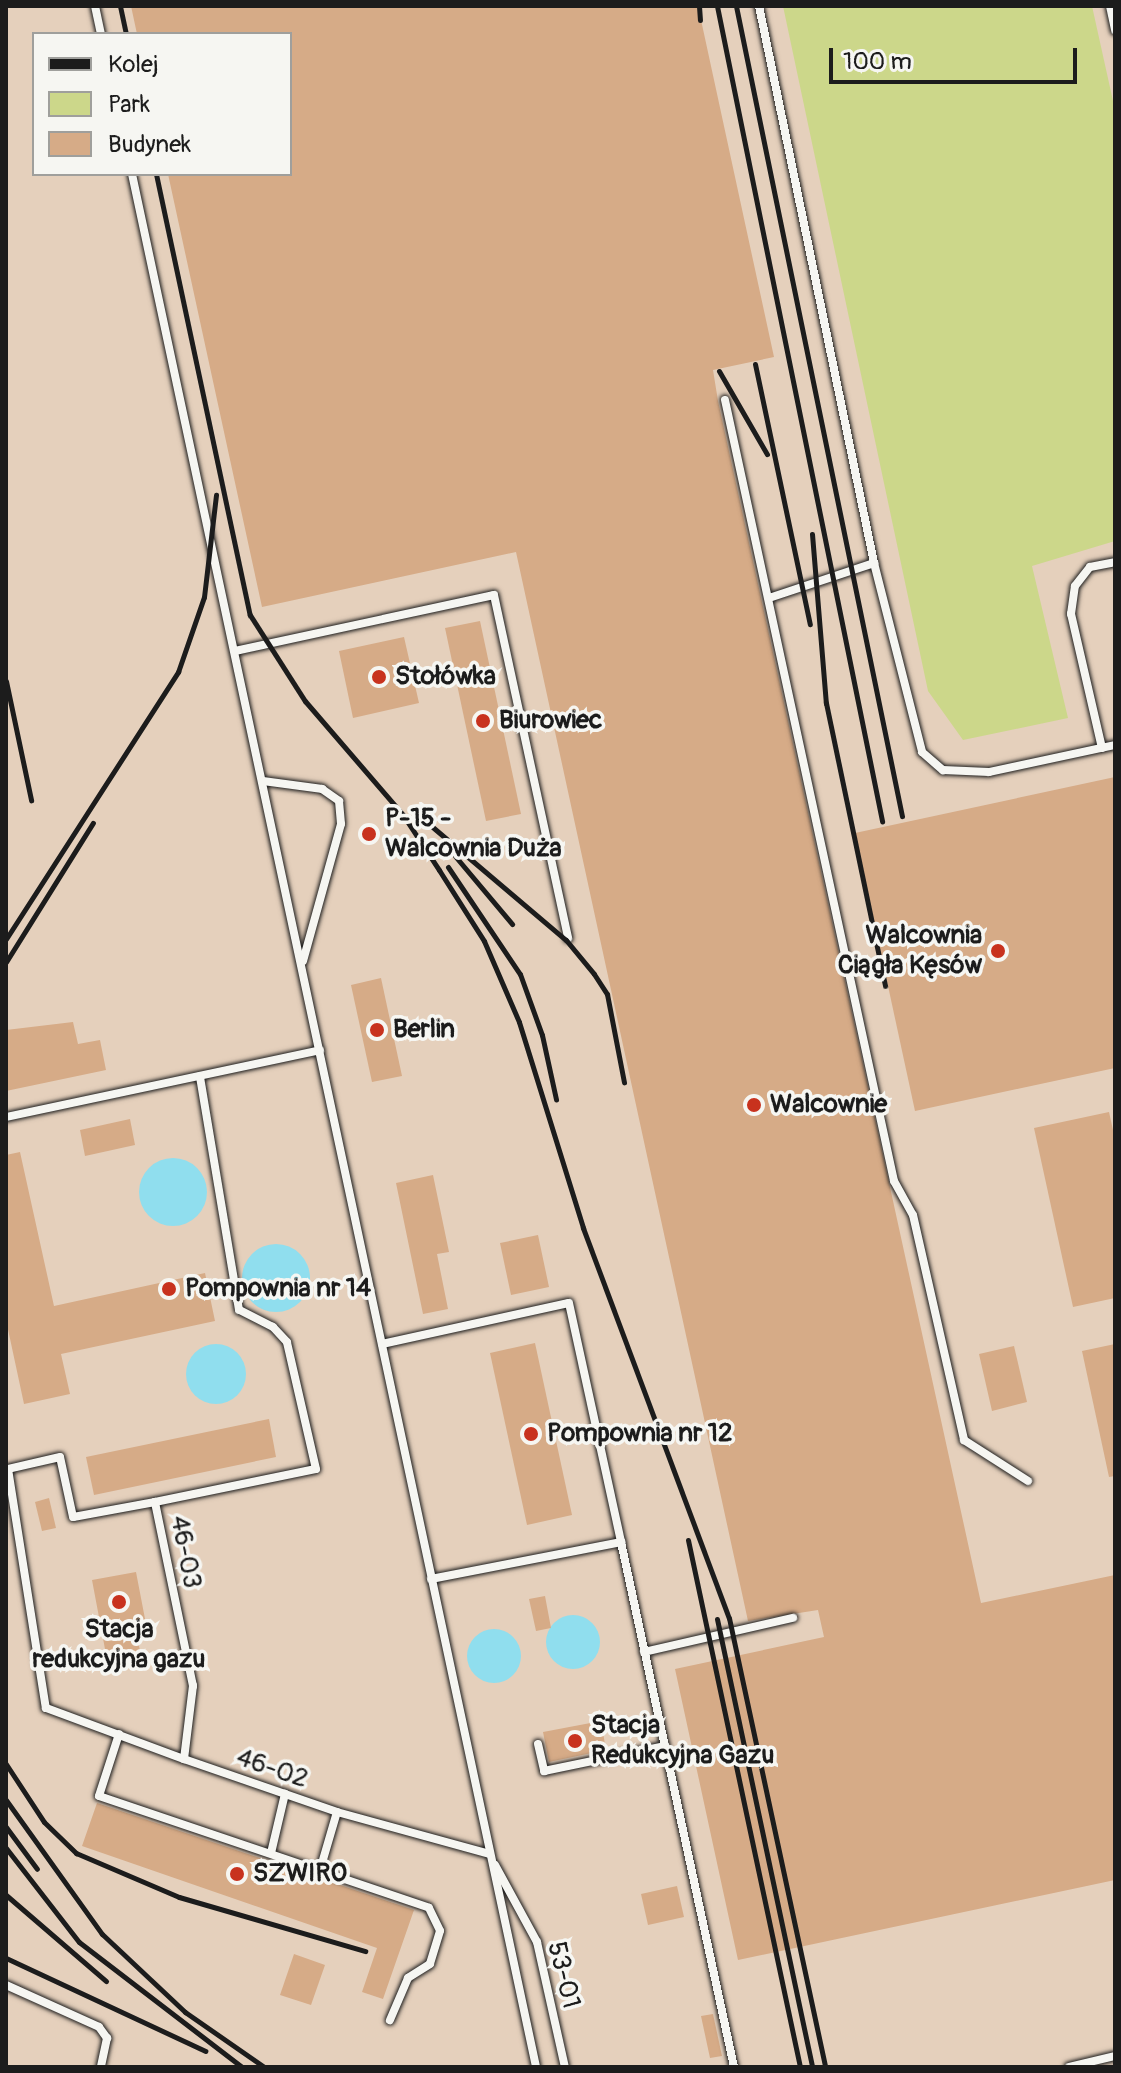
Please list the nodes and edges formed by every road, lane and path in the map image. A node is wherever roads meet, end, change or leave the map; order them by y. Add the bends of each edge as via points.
1 (95, 6) edge
2 (759, 6) edge
3 (1110, 6) edge
4 (1115, 30) edge
5 (101, 32) edge
6 (132, 176) edge
7 (725, 400) dead end
8 (1115, 562) edge
9 (874, 563) junction
10 (772, 597) junction
11 (235, 651) junction
12 (1115, 745) edge
13 (1102, 748) junction
14 (263, 781) junction
15 (568, 938) dead end
16 (302, 966) junction
17 (320, 1050) junction
18 (200, 1076) junction
19 (6, 1117) edge
20 (382, 1344) junction
21 (7, 1465) edge
22 (1028, 1481) dead end
23 (155, 1502) junction
24 (621, 1542) junction
25 (431, 1579) junction
26 (793, 1618) dead end
27 (644, 1652) junction
28 (46, 1708) joint
29 (119, 1734) junction
30 (538, 1744) dead end
31 (665, 1746) junction
32 (184, 1759) junction
33 (285, 1794) junction
34 (337, 1812) junction
35 (271, 1853) junction
36 (489, 1854) junction
37 (320, 1870) junction
38 (6, 1985) edge
39 (390, 2020) dead end
40 (1115, 2056) edge
41 (101, 2067) edge
42 (536, 2067) edge
43 (565, 2067) edge
44 (734, 2067) edge
45 (1069, 2067) edge

1 - 5 lane
2 - 9 lane
3 - 4 lane
6 - 11 lane
7 - 10 lane
8 - 13 lane via 1090,567 1075,586 1071,614
9 - 10 lane
9 - 13 lane via 922,752 943,770 989,772
10 - 22 lane via 894,1181 913,1215 964,1440
11 - 14 lane
11 - 15 lane via 494,595
12 - 13 lane
14 - 16 lane
14 - 16 lane via 322,789 339,801 341,824
16 - 17 lane
17 - 18 lane
17 - 20 lane
18 - 19 lane
18 - 23 lane via 239,1310 287,1342 316,1469
20 - 24 lane via 569,1303
20 - 25 lane
21 - 23 lane, 46-03 via 60,1457 73,1517
21 - 28 lane, 46-03
23 - 32 lane, 46-03 via 193,1686
24 - 25 lane
24 - 27 lane
25 - 36 lane
26 - 27 lane
27 - 31 lane
28 - 29 lane, 46-02
29 - 32 lane, 46-02
29 - 35 lane via 99,1796
30 - 31 lane via 544,1771
31 - 44 lane
32 - 33 lane, 46-02
33 - 34 lane, 46-02
33 - 35 lane
34 - 36 lane, 46-02
34 - 37 lane
35 - 37 lane
36 - 42 lane
36 - 43 lane, 53-01 via 537,1942
37 - 39 lane via 429,1908 435,1919 440,1931 430,1964 408,1978
38 - 41 lane via 99,2027 107,2038
40 - 45 lane

